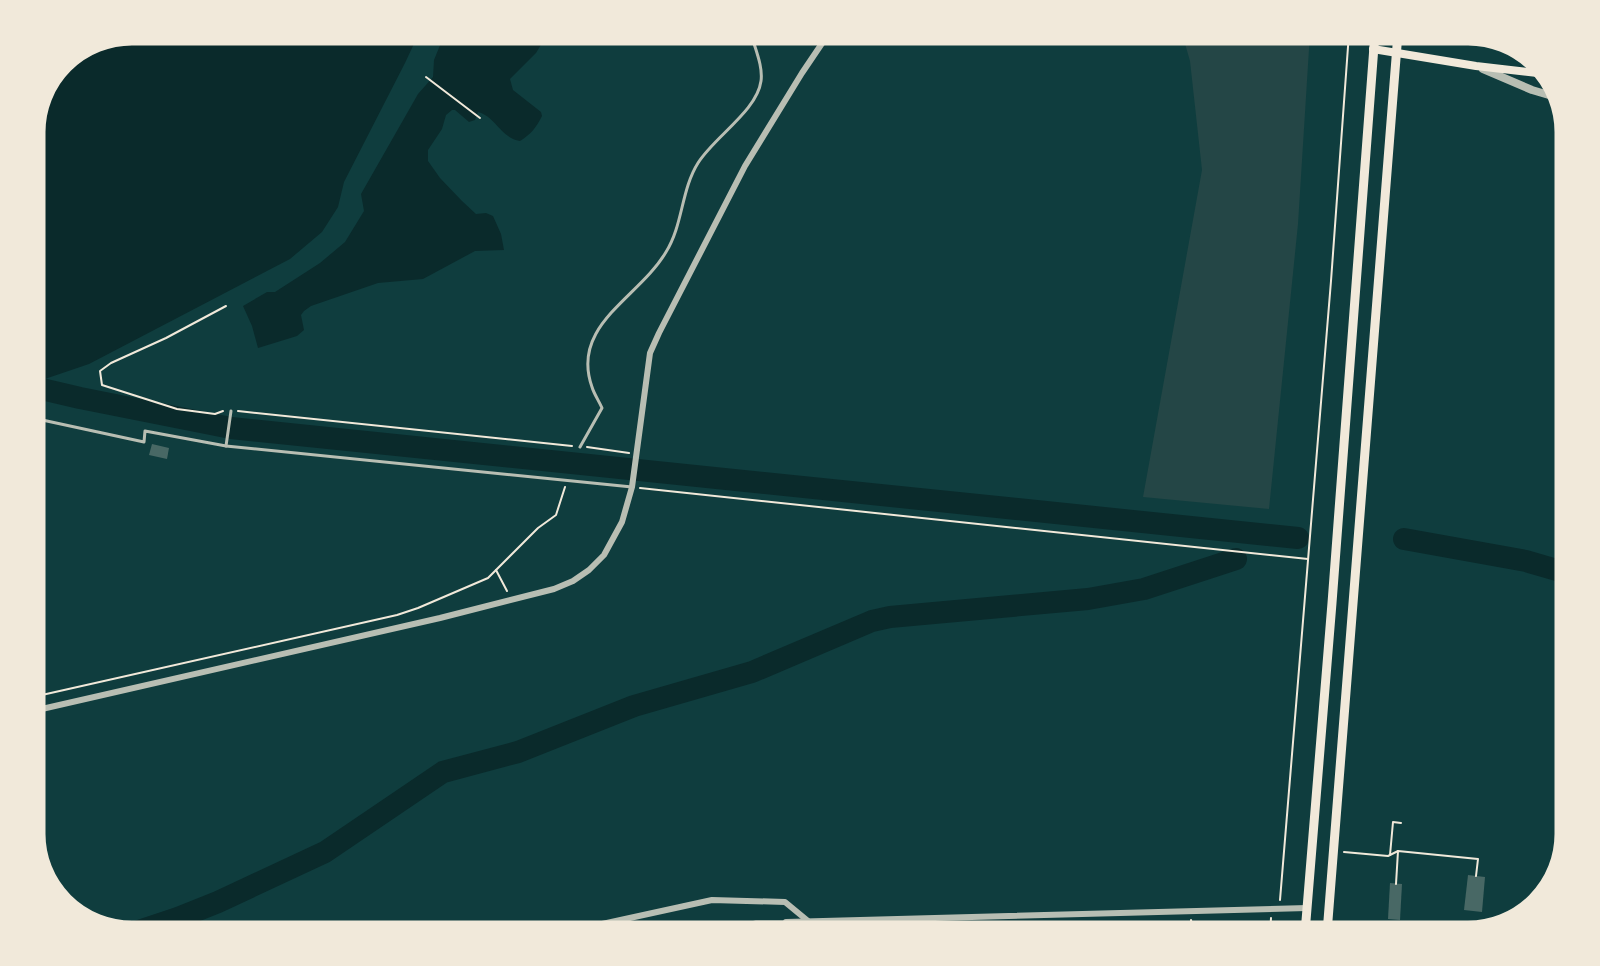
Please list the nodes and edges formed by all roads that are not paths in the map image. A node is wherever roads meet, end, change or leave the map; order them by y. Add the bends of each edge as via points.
1 (754, 43) edge
2 (822, 43) edge
3 (1374, 43) edge
4 (1398, 43) edge
5 (1373, 49) junction
6 (1397, 53) junction
7 (1476, 66) junction
8 (1535, 73) edge
9 (1548, 95) edge
10 (231, 411) road end
11 (44, 420) edge
12 (227, 444) junction
13 (580, 447) road end
14 (632, 487) junction
15 (44, 708) edge
16 (1307, 908) junction
17 (808, 921) junction
18 (608, 922) edge
19 (756, 922) edge
20 (786, 922) joint
21 (1306, 922) edge
22 (1328, 922) edge

1 - 13 lane via 761,82 754,99 697,164 688,181 675,231 656,268 615,308 594,336 588,351 588,369 602,408
2 - 14 street via 746,166 650,353
3 - 5 main road
4 - 6 main road
5 - 6 main road
5 - 16 main road
6 - 7 main road
6 - 22 main road
7 - 8 main road
7 - 9 street
10 - 12 lane
11 - 12 lane via 144,442 145,431
12 - 14 lane
14 - 15 street via 622,522 604,555 573,581 554,589
16 - 17 street
16 - 21 main road
17 - 18 street via 785,902 712,900
17 - 20 street
19 - 20 lane

